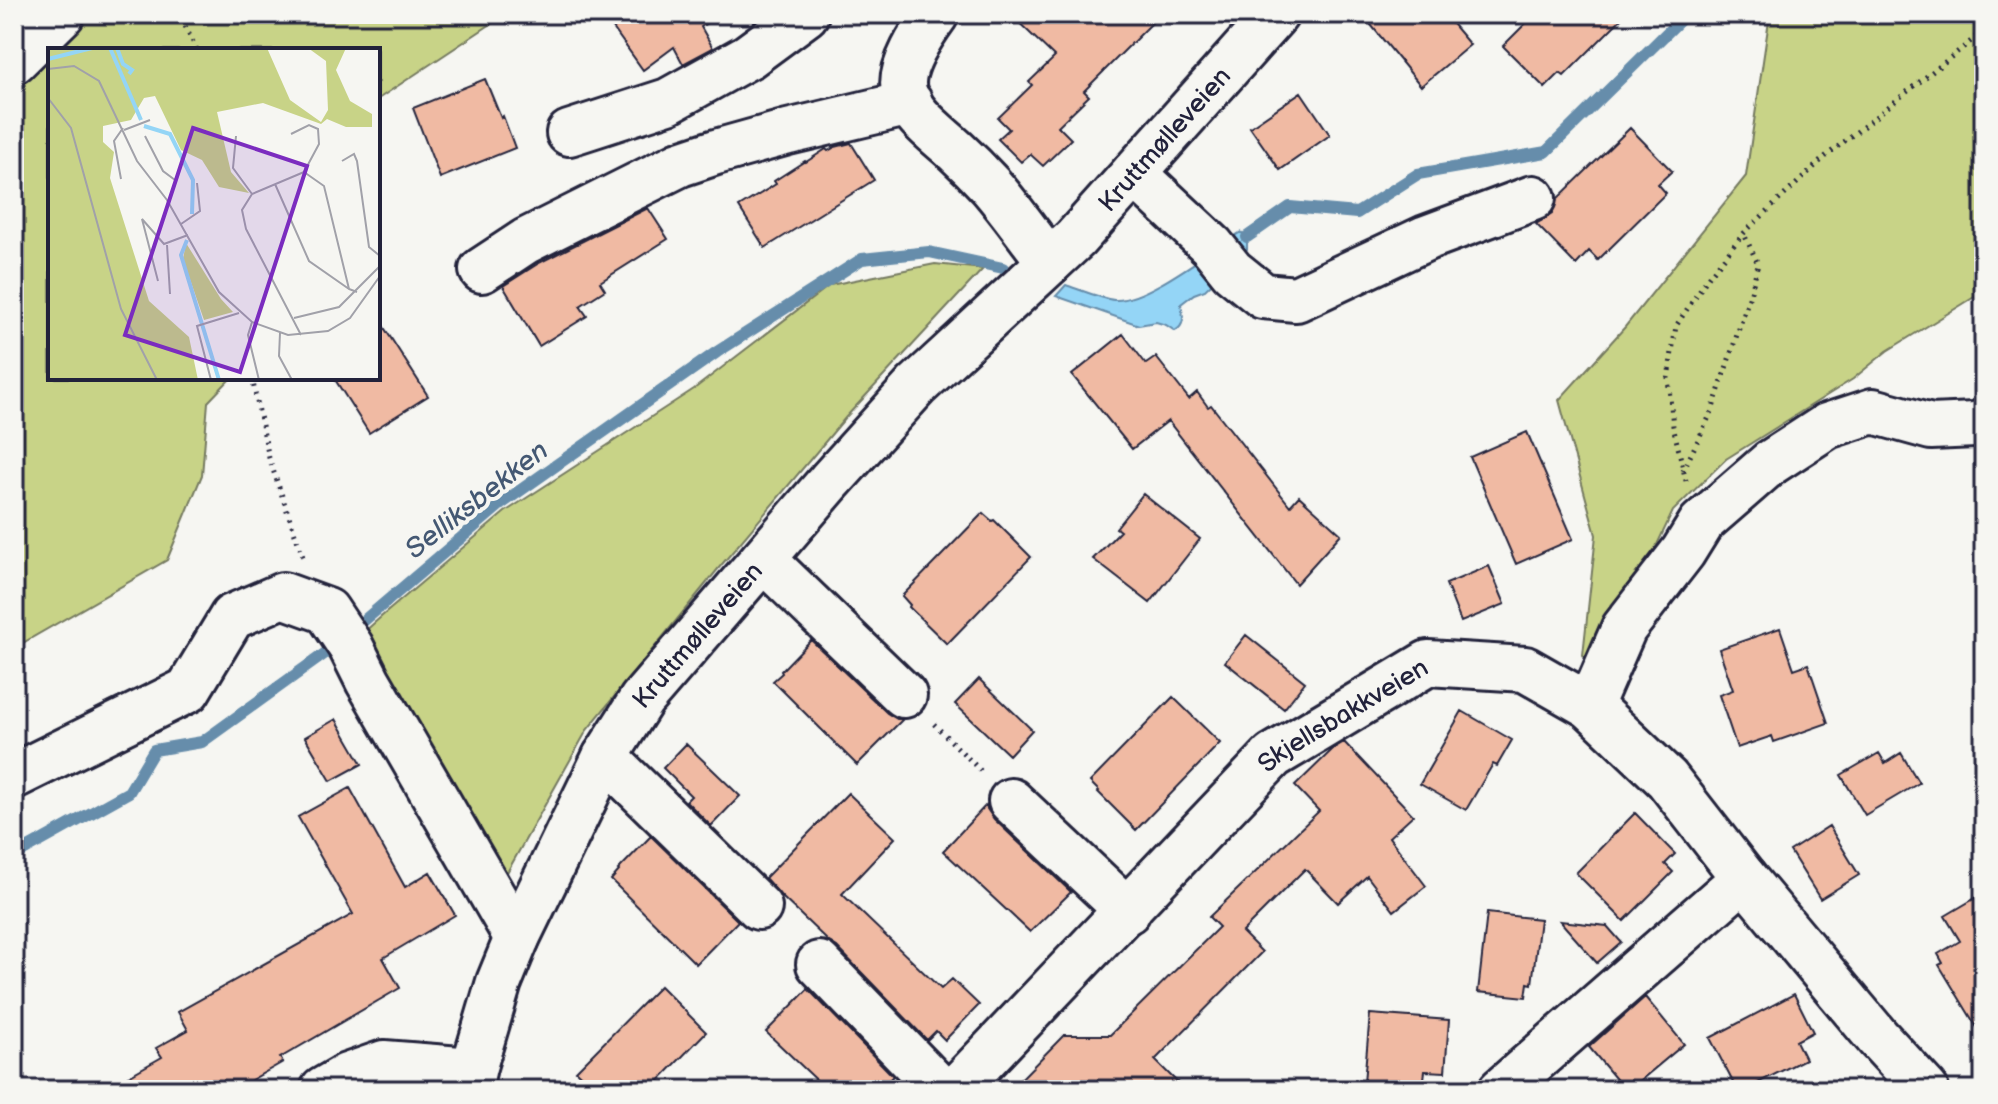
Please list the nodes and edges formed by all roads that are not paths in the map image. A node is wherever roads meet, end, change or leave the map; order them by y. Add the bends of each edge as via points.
1 (62, 14) edge
2 (806, 14) edge
3 (936, 14) edge
4 (1276, 14) edge
5 (14, 61) edge
6 (910, 103) junction
7 (569, 133) dead end
8 (1134, 173) junction
9 (1533, 198) dead end
10 (1050, 262) junction
11 (482, 270) dead end
12 (1984, 422) edge
13 (763, 559) junction
14 (904, 695) road end
15 (1590, 706) junction
16 (605, 757) junction
17 (14, 776) edge
18 (1011, 801) road end
19 (1744, 878) junction
20 (759, 907) dead end
21 (1128, 911) junction
22 (517, 938) junction
23 (819, 964) dead end
24 (472, 1080) edge
25 (323, 1090) edge
26 (941, 1090) edge
27 (955, 1090) edge
28 (1501, 1090) edge
29 (1926, 1090) edge

1 - 5 street
2 - 7 street via 749,56 668,101
3 - 6 street via 903,78
4 - 8 street, Kruttmølleveien
6 - 10 street via 991,186
6 - 11 street via 680,164 526,241
8 - 9 street via 1263,296 1296,299 1426,238
8 - 10 street, Kruttmølleveien
10 - 13 street, Kruttmølleveien via 916,386
12 - 15 street via 1931,427 1873,411 1827,426 1770,463 1701,523 1624,628
13 - 14 street
13 - 16 street, Kruttmølleveien via 642,699
15 - 19 street, Skjellsbakkveien via 1667,779
15 - 21 street, Skjellsbakkveien via 1525,669 1428,663 1273,756
16 - 20 street
16 - 22 street, Kruttmølleveien
17 - 22 street via 188,690 232,617 283,595 327,611
18 - 21 street
19 - 28 street
19 - 29 street, Skjellsbakkveien
21 - 27 street, Skjellsbakkveien
22 - 24 street, Kruttmølleveien
23 - 26 street
24 - 25 street via 384,1063

